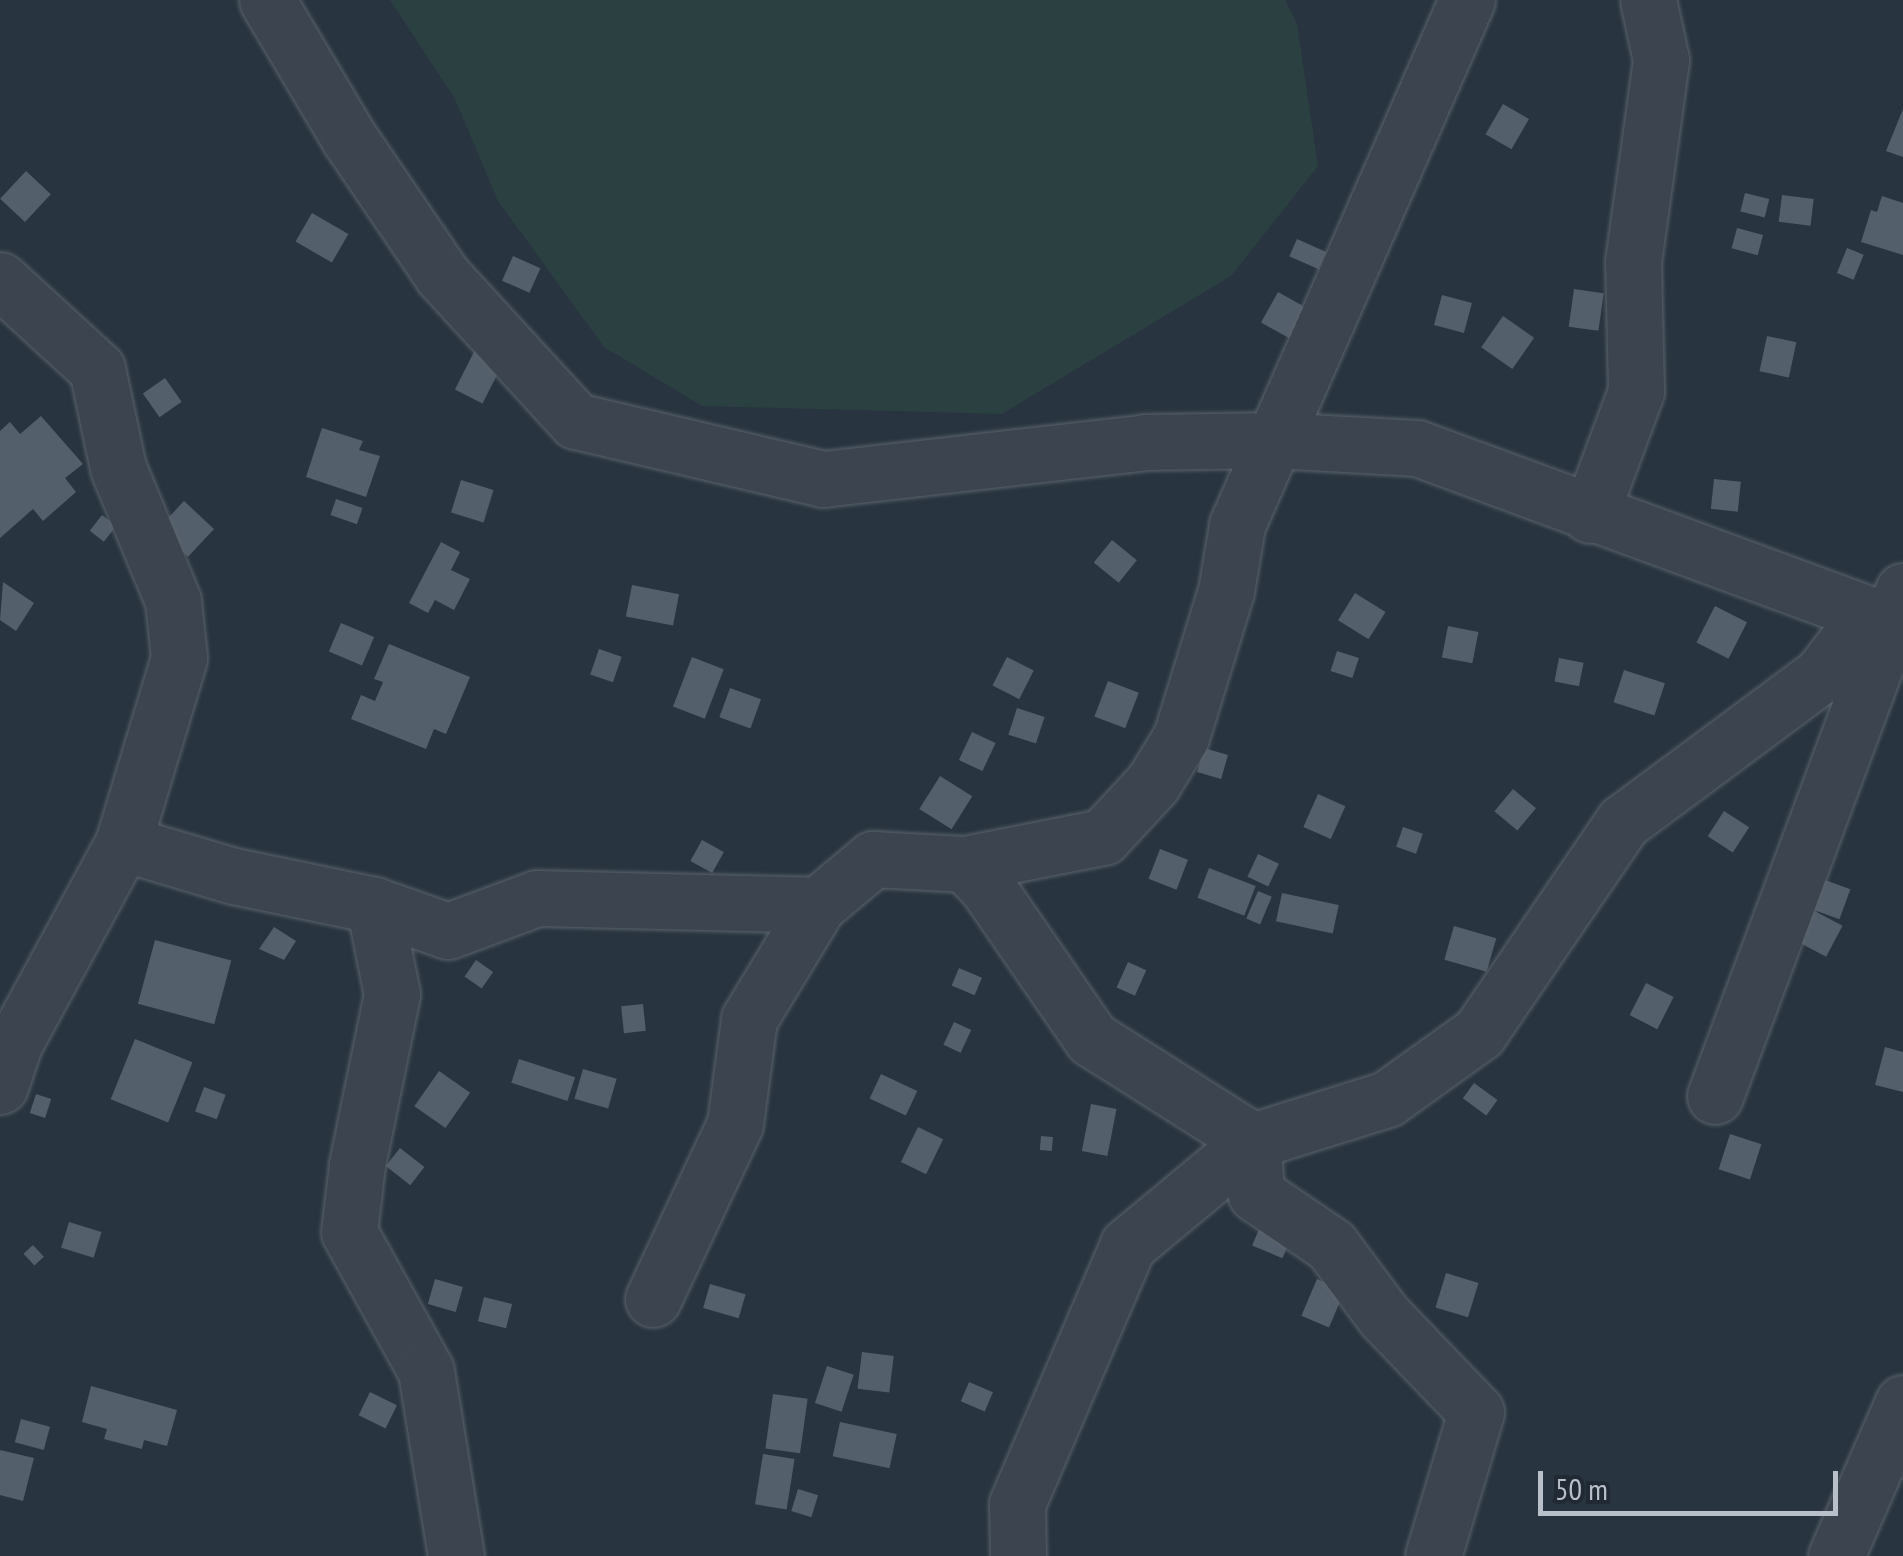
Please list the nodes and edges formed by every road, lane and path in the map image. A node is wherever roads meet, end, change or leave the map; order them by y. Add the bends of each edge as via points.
1 (267, 0) edge
2 (1467, 0) edge
3 (1648, 0) edge
4 (0, 280) edge
5 (1274, 440) junction
6 (1590, 515) junction
7 (1902, 594) edge
8 (122, 843) junction
9 (965, 864) junction
10 (374, 905) junction
11 (818, 905) junction
12 (0, 1086) edge
13 (1714, 1096) dead end
14 (1253, 1141) junction
15 (653, 1298) dead end
16 (1903, 1403) edge
17 (456, 1556) edge
18 (1018, 1556) edge
19 (1432, 1556) edge
20 (1836, 1556) edge

1 - 5 street via 442,275 576,421 823,479 1146,442
2 - 5 street
3 - 6 street via 1662,60 1634,262 1636,391
4 - 8 street via 97,369 118,468 173,601 179,658
5 - 6 street via 1417,448
5 - 9 street via 1236,525 1226,592 1181,737 1153,783 1103,837
6 - 14 street via 1868,614 1820,674 1623,822 1479,1033 1386,1099
7 - 13 street
8 - 10 street via 234,876
8 - 12 street via 14,1044
9 - 11 street via 873,859
9 - 14 street via 1092,1039
10 - 11 street via 448,932 537,898
10 - 17 street via 392,994 349,1232 426,1371
11 - 15 street via 749,1019 736,1124
14 - 18 street via 1128,1244 1017,1504
14 - 19 street via 1256,1194 1331,1246 1384,1316 1476,1412
16 - 20 street

